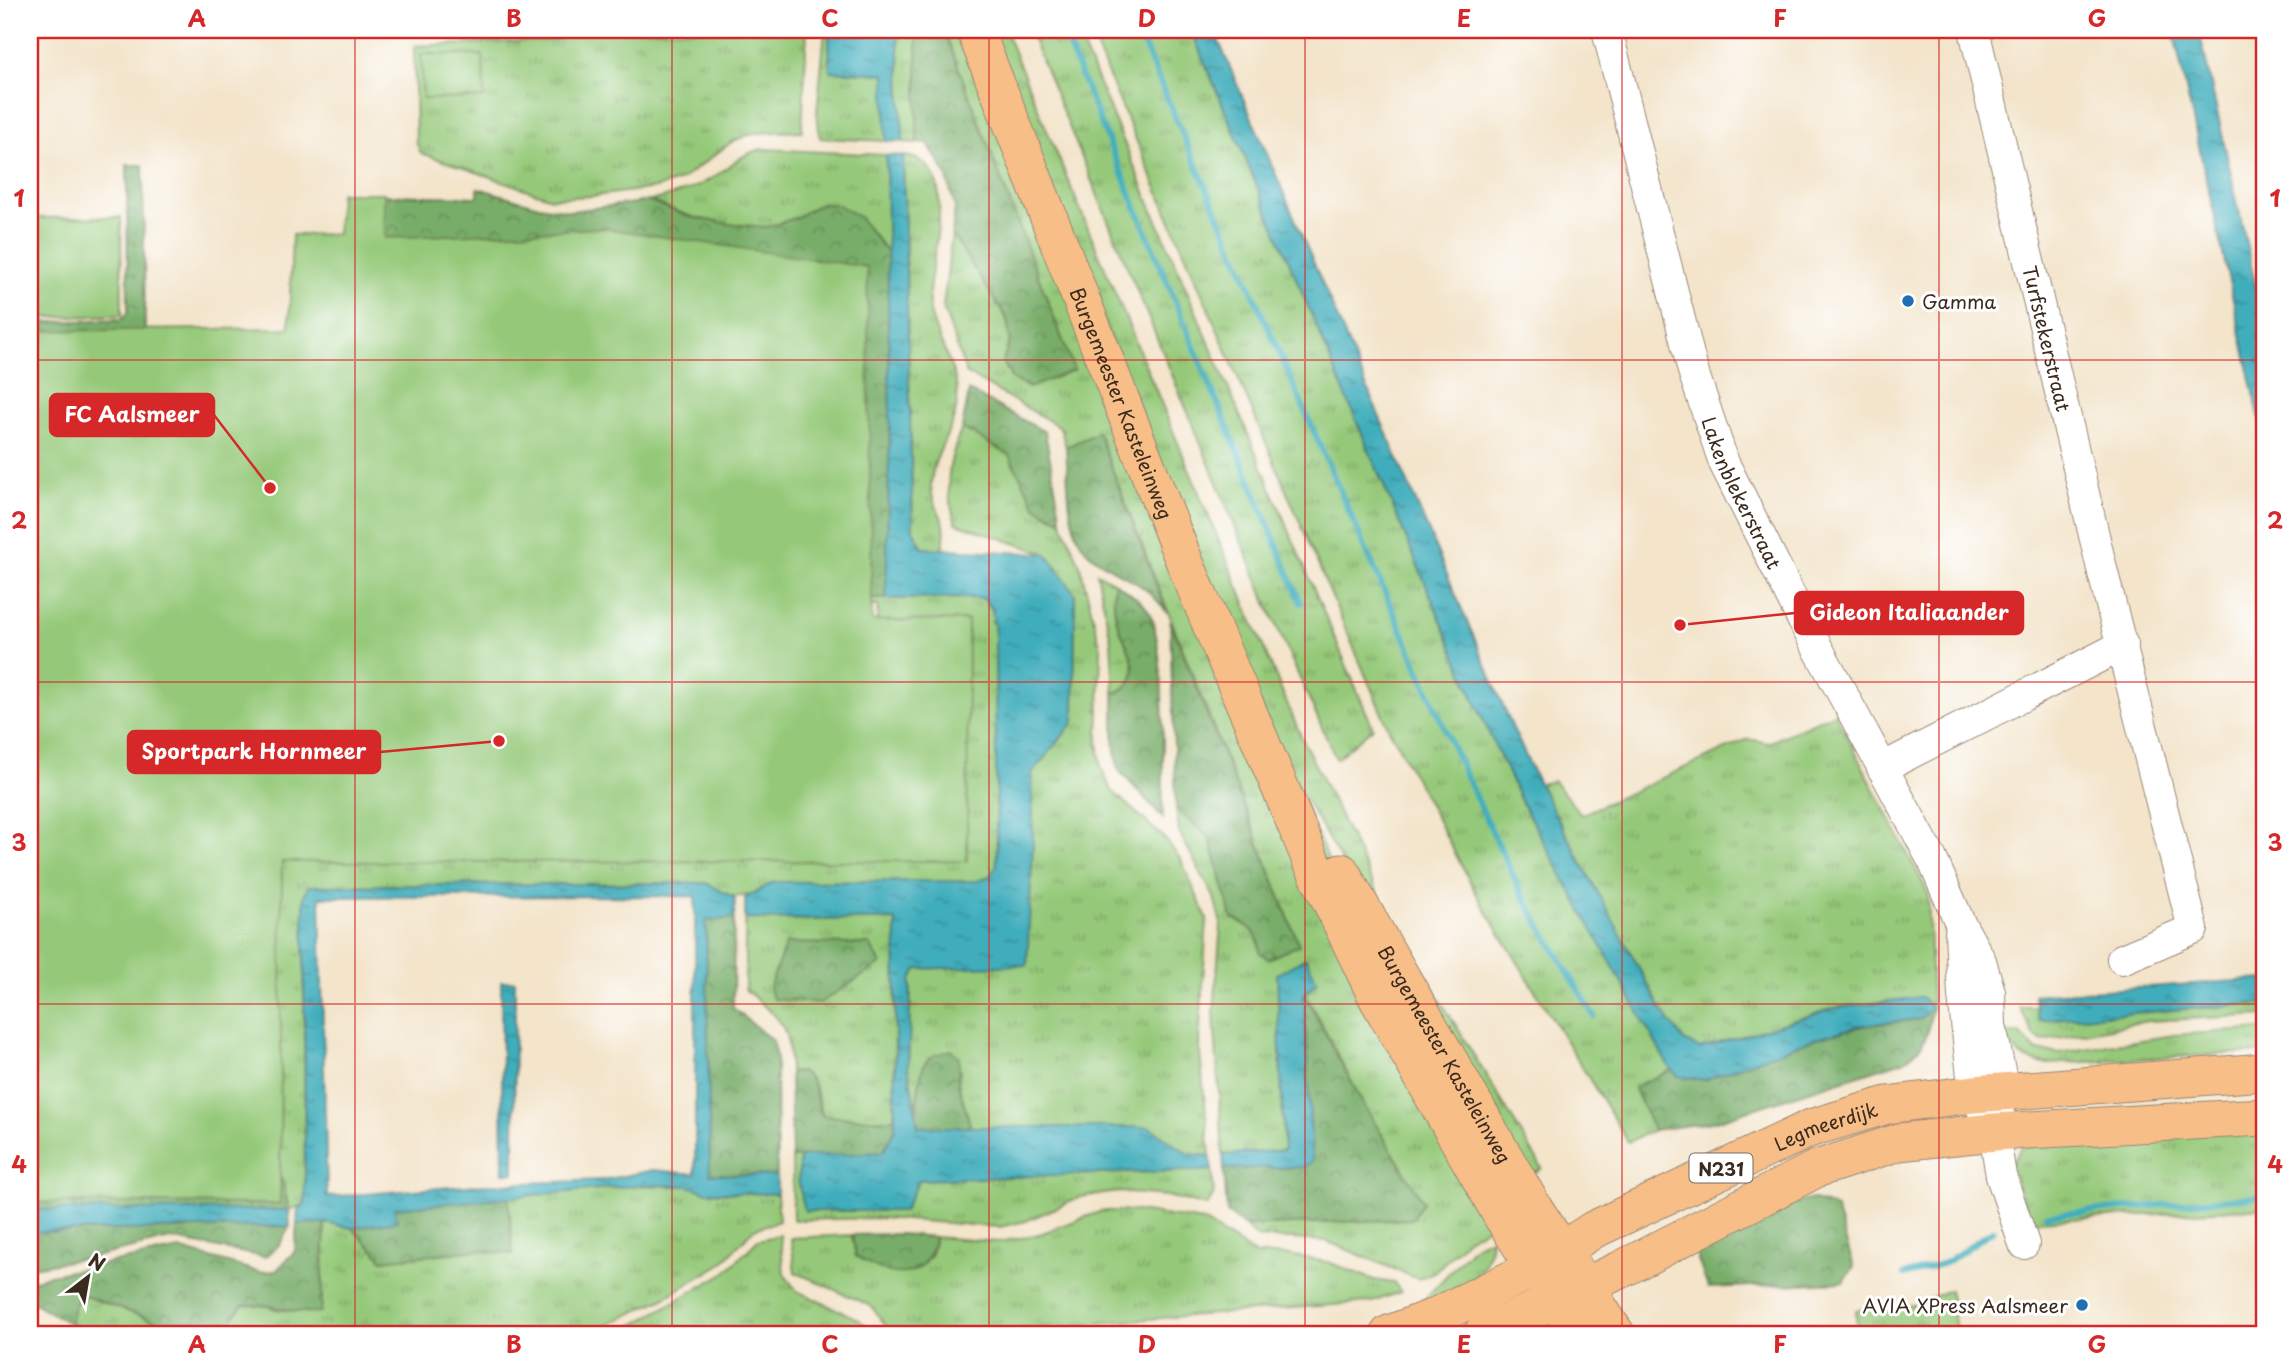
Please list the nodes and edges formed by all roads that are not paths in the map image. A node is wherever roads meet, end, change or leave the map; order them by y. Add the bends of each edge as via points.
1 (975, 30) edge
2 (1607, 30) edge
3 (1975, 30) edge
4 (2123, 645) junction
5 (1882, 768) junction
6 (2122, 959) dead end
7 (2264, 1072) edge
8 (1989, 1093) junction
9 (2264, 1117) edge
10 (1994, 1132) junction
11 (2024, 1244) dead end
12 (1549, 1259) junction
13 (1570, 1293) junction
14 (1389, 1334) edge
15 (1482, 1334) edge
16 (1578, 1334) edge
17 (1616, 1334) edge

1 - 12 main road, Burgemeester Kasteleinweg via 1185,563 1310,858 1378,999
2 - 5 street, Lakenblekerstraat via 1693,371 1724,463
3 - 4 street, Turfstekerstraat
4 - 5 street
4 - 6 street, Turfstekerstraat via 2193,929
5 - 8 street, Lakenblekerstraat via 1932,859 1960,923 1963,996
7 - 8 main road, Legmeerdijk / N231
8 - 10 street
8 - 12 main road, Legmeerdijk / N231 via 1887,1105 1811,1128 1593,1230
9 - 10 main road, Legmeerdijk / N231
10 - 11 street via 2001,1176
10 - 13 main road, Legmeerdijk / N231 via 1899,1142 1816,1169
12 - 13 main road, Burgemeester Kasteleinweg
12 - 14 main road, Legmeerdijk / N231 via 1434,1318
13 - 15 main road, Legmeerdijk / N231
13 - 16 main road, Burgemeester Kasteleinweg
13 - 17 main road, Burgemeester Kasteleinweg

